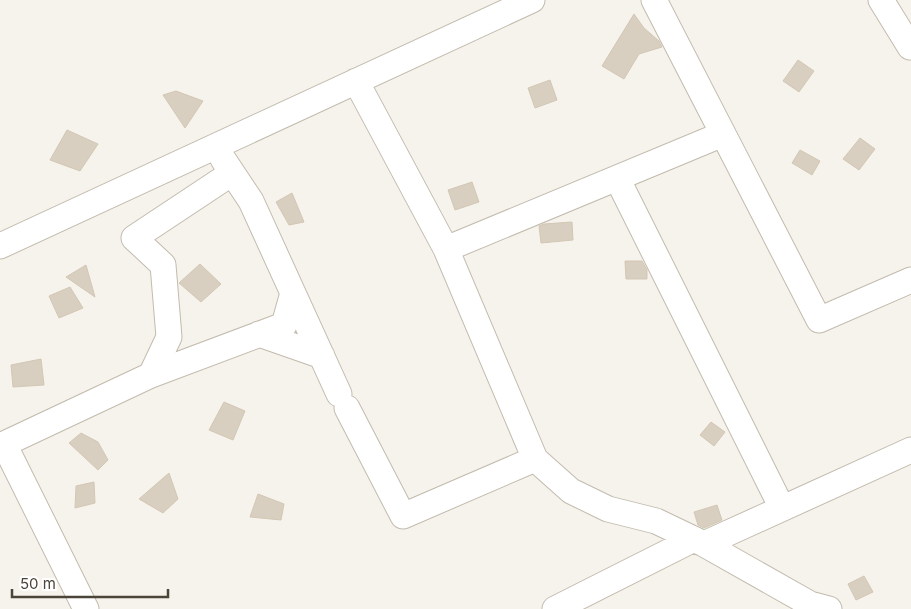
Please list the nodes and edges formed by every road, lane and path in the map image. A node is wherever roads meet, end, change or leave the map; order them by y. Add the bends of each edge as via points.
1 (532, 0) edge
2 (654, 0) edge
3 (881, 0) edge
4 (910, 48) edge
5 (356, 81) junction
6 (724, 134) junction
7 (215, 147) junction
8 (232, 173) junction
9 (617, 178) junction
10 (0, 246) edge
11 (446, 249) junction
12 (911, 280) edge
13 (293, 293) junction
14 (259, 334) junction
15 (322, 356) junction
16 (151, 376) junction
17 (2, 445) edge
18 (911, 450) edge
19 (536, 458) junction
20 (782, 508) junction
21 (699, 542) junction
22 (86, 609) edge
23 (555, 609) edge
24 (828, 609) edge

1 - 5 street
2 - 6 street
3 - 4 street
5 - 7 street
5 - 11 street
6 - 9 street
6 - 12 street via 819,320
7 - 8 street
7 - 10 street
8 - 13 street via 250,201
8 - 16 street via 134,238 163,265 169,337
9 - 11 street
9 - 20 street
11 - 19 street
13 - 14 street via 284,325
13 - 15 street
14 - 15 street
14 - 16 street
15 - 19 street via 403,516
16 - 17 street
17 - 22 street
18 - 20 street
19 - 21 street via 571,491 608,509 656,521
20 - 21 street
21 - 23 street
21 - 24 street via 810,604

